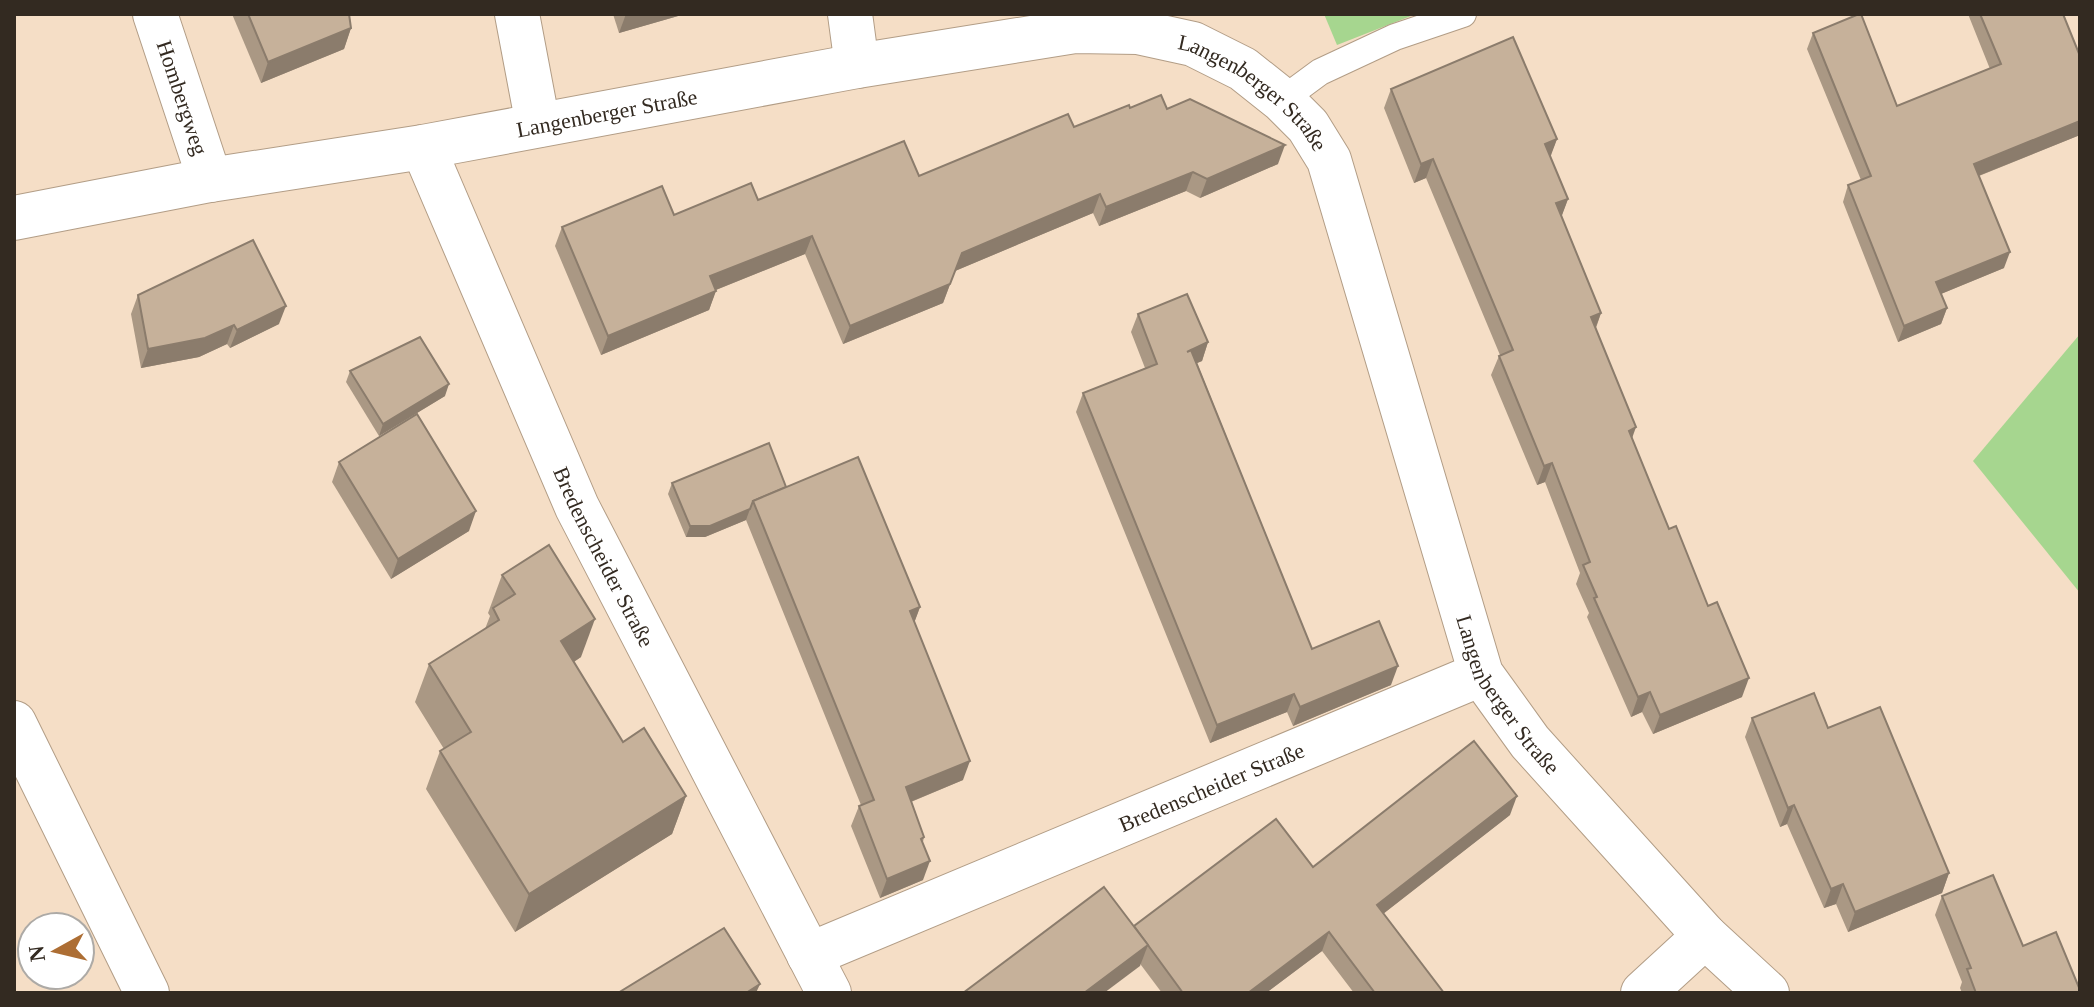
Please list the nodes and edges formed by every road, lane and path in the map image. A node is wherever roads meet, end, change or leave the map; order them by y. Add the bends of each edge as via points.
1 (155, 14) edge
2 (517, 14) edge
3 (850, 14) edge
4 (1463, 14) edge
5 (857, 66) junction
6 (1282, 100) junction
7 (538, 125) junction
8 (423, 147) junction
9 (210, 180) junction
10 (14, 218) edge
11 (1481, 674) junction
12 (14, 723) edge
13 (1705, 936) junction
14 (809, 955) junction
15 (147, 993) edge
16 (829, 993) edge
17 (1643, 993) edge
18 (1767, 993) edge

1 - 9 street, Hombergweg
2 - 7 street
3 - 5 street
4 - 6 lane via 1395,37 1320,72
5 - 6 street, Langenberger Straße via 1075,31 1138,32 1193,44 1243,69
5 - 7 street, Langenberger Straße
6 - 11 street, Langenberger Straße via 1308,126 1329,160
7 - 8 street, Langenberger Straße
8 - 9 street, Langenberger Straße
8 - 14 street, Bredenscheider Straße via 577,507
9 - 10 street, Langenberger Straße
11 - 13 street, Langenberger Straße via 1530,742
11 - 14 street, Bredenscheider Straße
12 - 15 street
13 - 17 street
13 - 18 street, Langenberger Straße
14 - 16 street, Bredenscheider Straße

